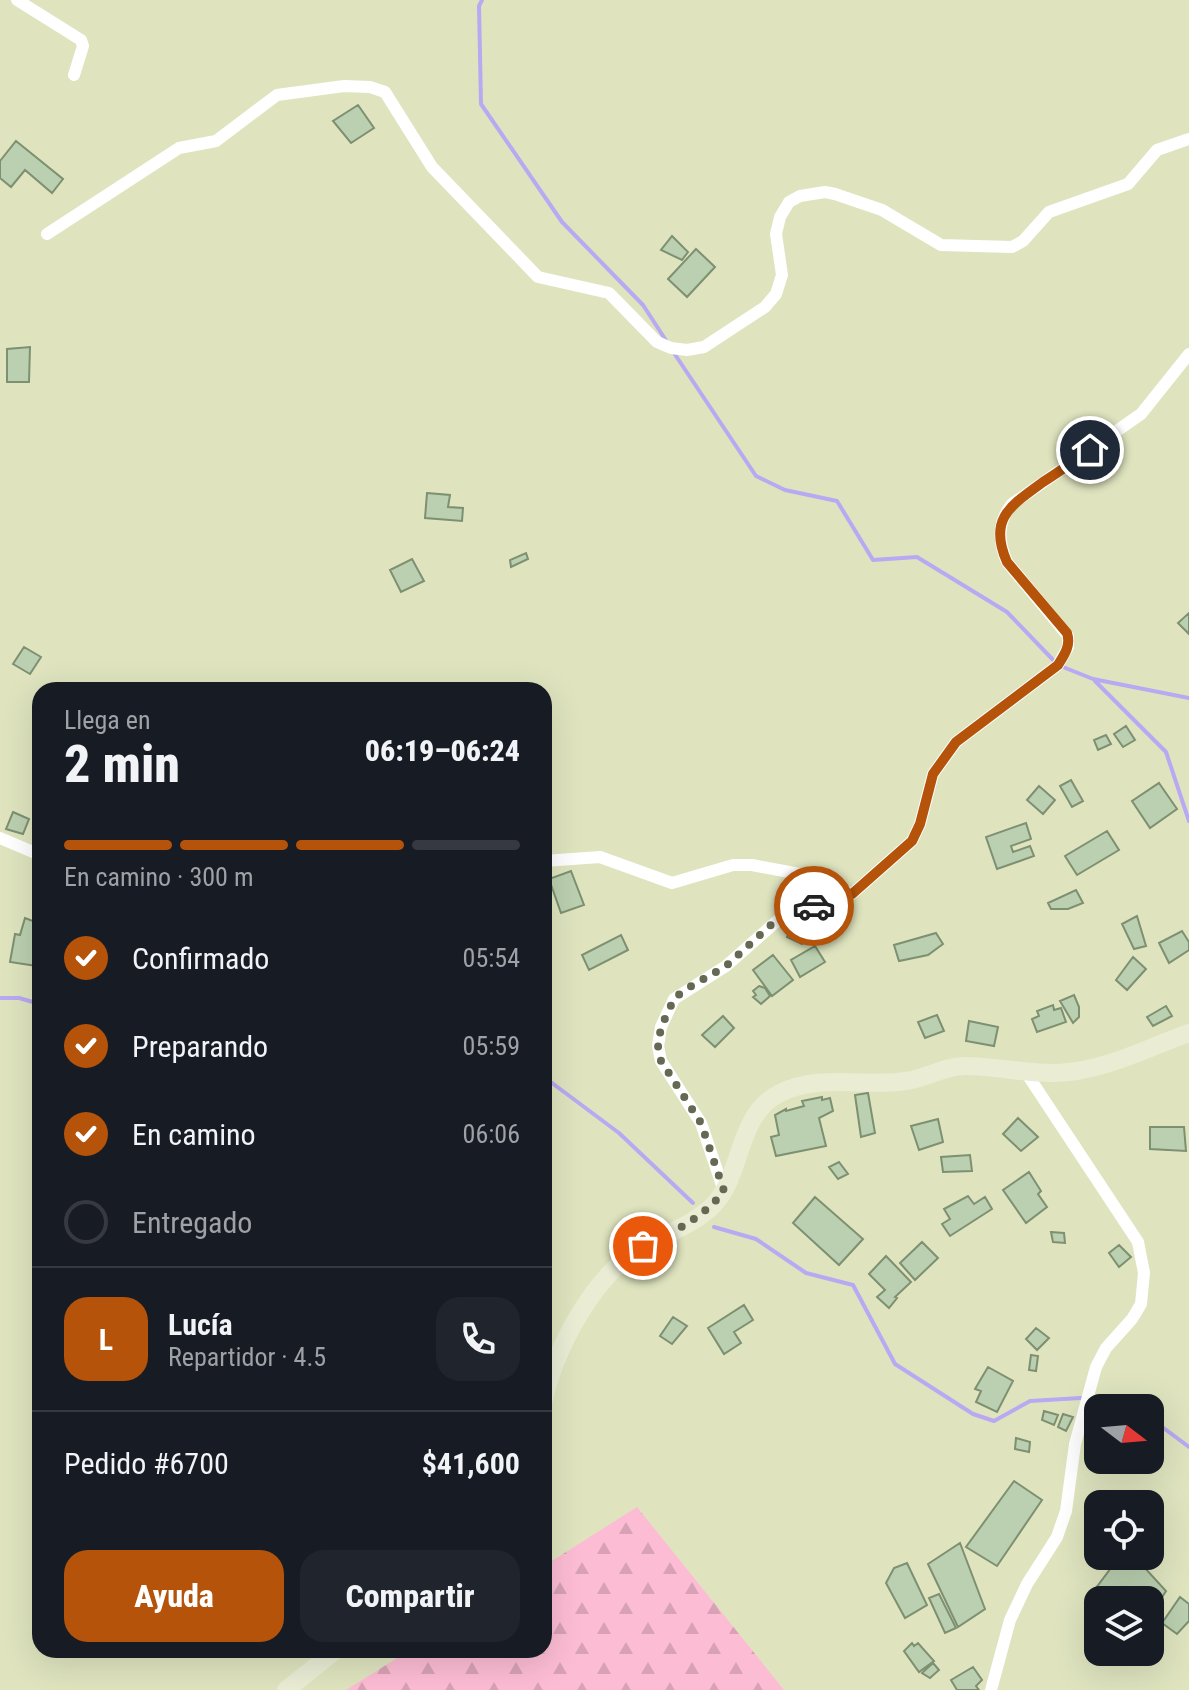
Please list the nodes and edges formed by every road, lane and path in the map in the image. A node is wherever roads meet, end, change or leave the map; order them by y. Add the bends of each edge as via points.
1 (17, 0) edge
2 (74, 75) dead end
3 (1189, 139) edge
4 (47, 234) dead end
5 (1189, 354) edge
6 (0, 838) edge
7 (32, 852) edge
8 (552, 860) edge
9 (852, 894) junction
10 (1189, 1033) edge
11 (1025, 1071) junction
12 (724, 1191) junction
13 (552, 1374) edge
14 (326, 1658) edge
15 (286, 1690) edge
16 (991, 1690) edge

1 - 2 street via 81,40
3 - 4 street via 1157,150 1128,184 1049,212 1012,247 941,245 882,210 825,192 800,196 780,217 776,234 782,275 776,294 704,347 687,350 657,342 609,293 538,277 432,167 379,88 344,86 277,95 216,141 179,148
5 - 9 street via 1141,414 1007,510 1000,527 1001,549 1067,633 1068,647 1058,665 956,742 933,774 912,841
6 - 7 street
8 - 9 street via 600,857 672,883 733,865 752,865 810,876
9 - 12 street via 772,924 726,966 674,999 665,1014 658,1046 661,1061 701,1123
10 - 11 main road via 1086,1069
11 - 12 main road via 960,1066 913,1080 830,1081 780,1094 748,1125
11 - 16 street via 1138,1242 1144,1273 1141,1304 1096,1367 1075,1444 1066,1511 1010,1620
12 - 13 main road via 710,1209 643,1246 606,1277 577,1320
14 - 15 main road

